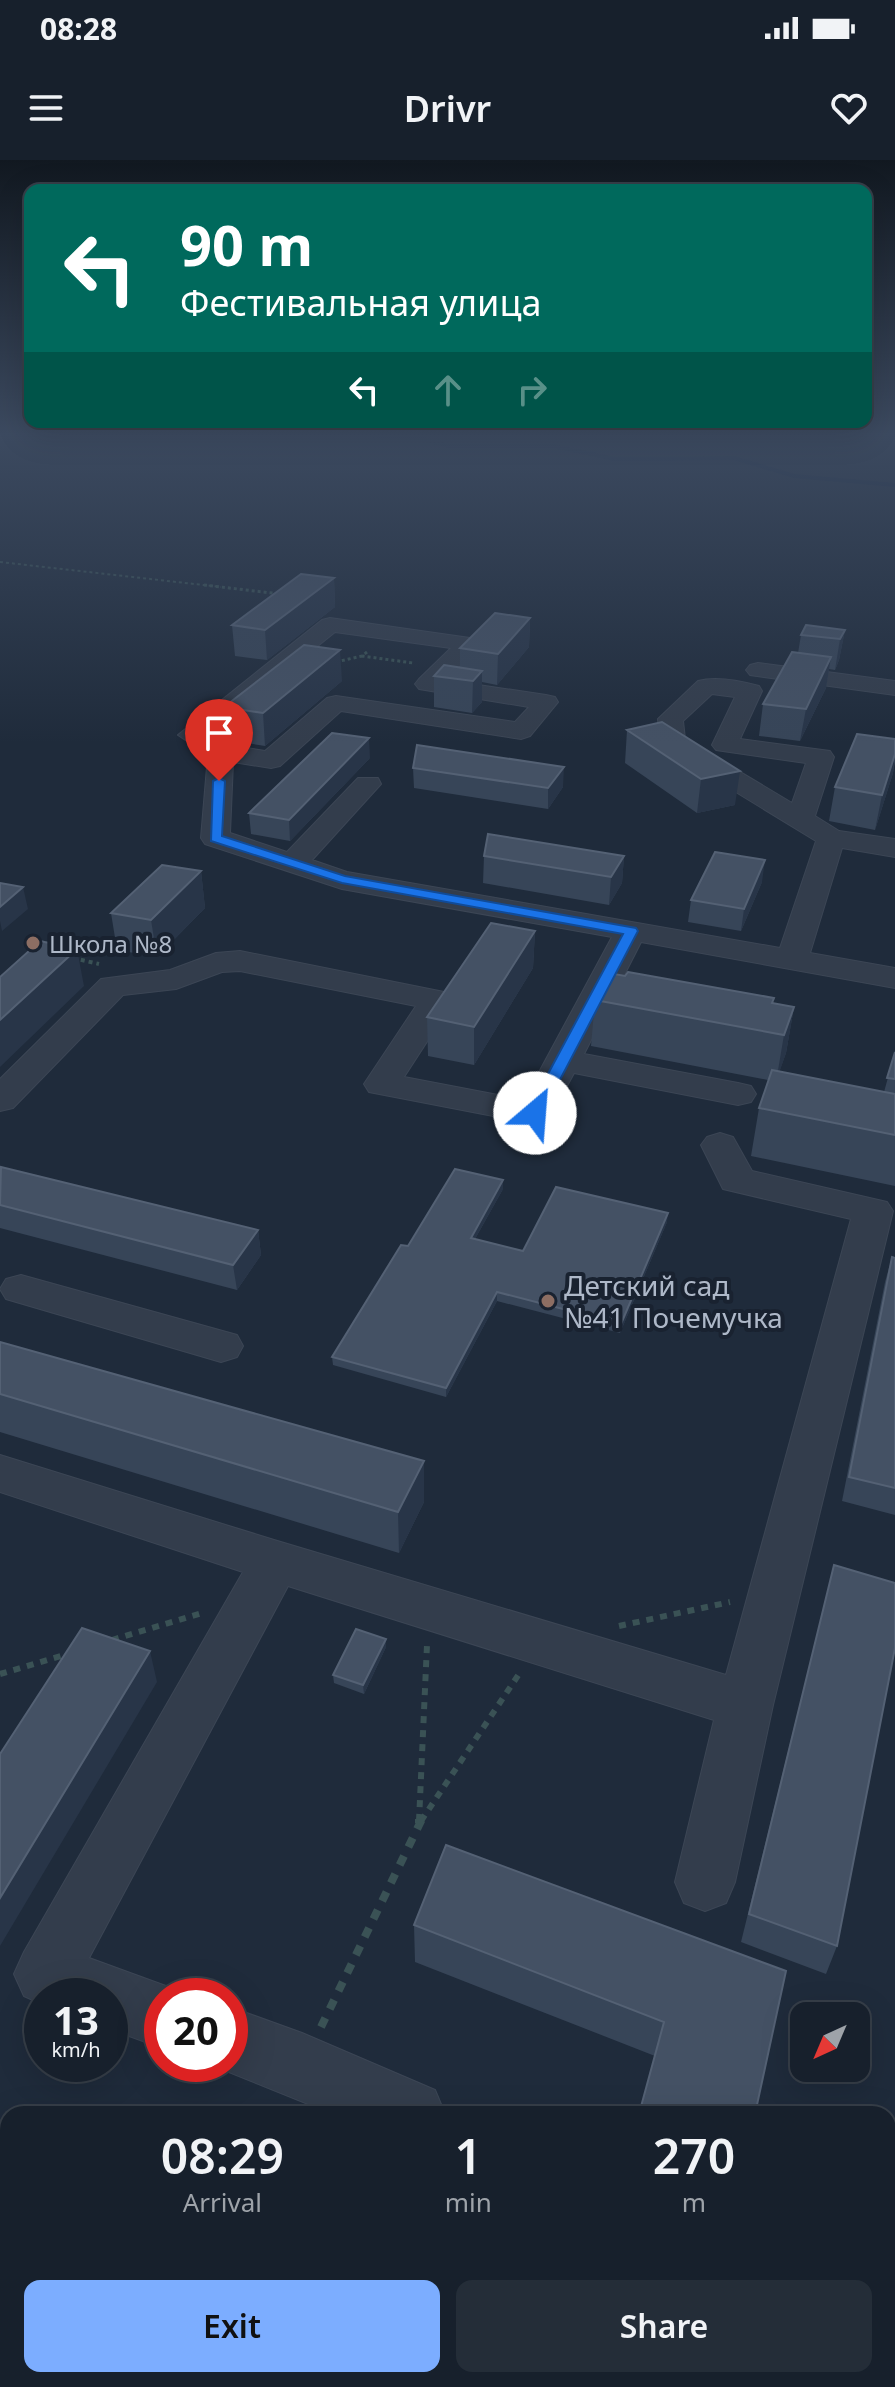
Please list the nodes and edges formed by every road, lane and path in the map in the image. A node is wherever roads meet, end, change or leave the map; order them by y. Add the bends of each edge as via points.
1 (0, 562) edge
2 (279, 594) edge
3 (758, 670) dead end
4 (895, 688) edge
5 (221, 752) junction
6 (368, 784) dead end
7 (800, 819) junction
8 (831, 838) junction
9 (895, 848) edge
10 (291, 865) junction
11 (631, 931) junction
12 (792, 960) junction
13 (895, 978) edge
14 (562, 1060) junction
15 (738, 1094) dead end
16 (0, 1100) edge
17 (720, 1145) dead end
18 (884, 1213) edge
19 (7, 1296) edge
20 (221, 1346) dead end
21 (0, 1473) edge
22 (266, 1579) junction
23 (773, 1593) junction
24 (429, 1610) junction
25 (106, 1642) edge
26 (540, 1643) junction
27 (76, 1651) edge
28 (0, 1674) edge
29 (745, 1705) junction
30 (419, 1824) junction
31 (705, 1882) dead end
32 (57, 1978) edge
33 (248, 2046) edge
34 (302, 2066) junction
35 (393, 2106) edge

1 - 2 path
3 - 4 street
5 - 5 street via 191,735 330,625 469,644 427,684 546,702 521,731 336,703 271,760
5 - 10 street via 215,838
6 - 10 street
7 - 7 street via 673,743 670,719 706,686 750,691 725,745 821,757
7 - 8 street
8 - 9 street
8 - 12 street
10 - 11 street via 342,880
11 - 12 street
11 - 14 street
12 - 13 street
14 - 15 street
14 - 16 street via 535,1113 382,1084 437,1000 240,961 216,963 176,979 113,986
17 - 18 street via 737,1180
18 - 23 street
19 - 20 street
21 - 22 street
22 - 24 street
22 - 25 path
22 - 32 street via 46,1974
23 - 26 path
23 - 29 street
24 - 26 street
24 - 30 path
26 - 29 street
26 - 30 path
27 - 28 path
29 - 31 street
30 - 34 path
33 - 34 street
34 - 35 street

